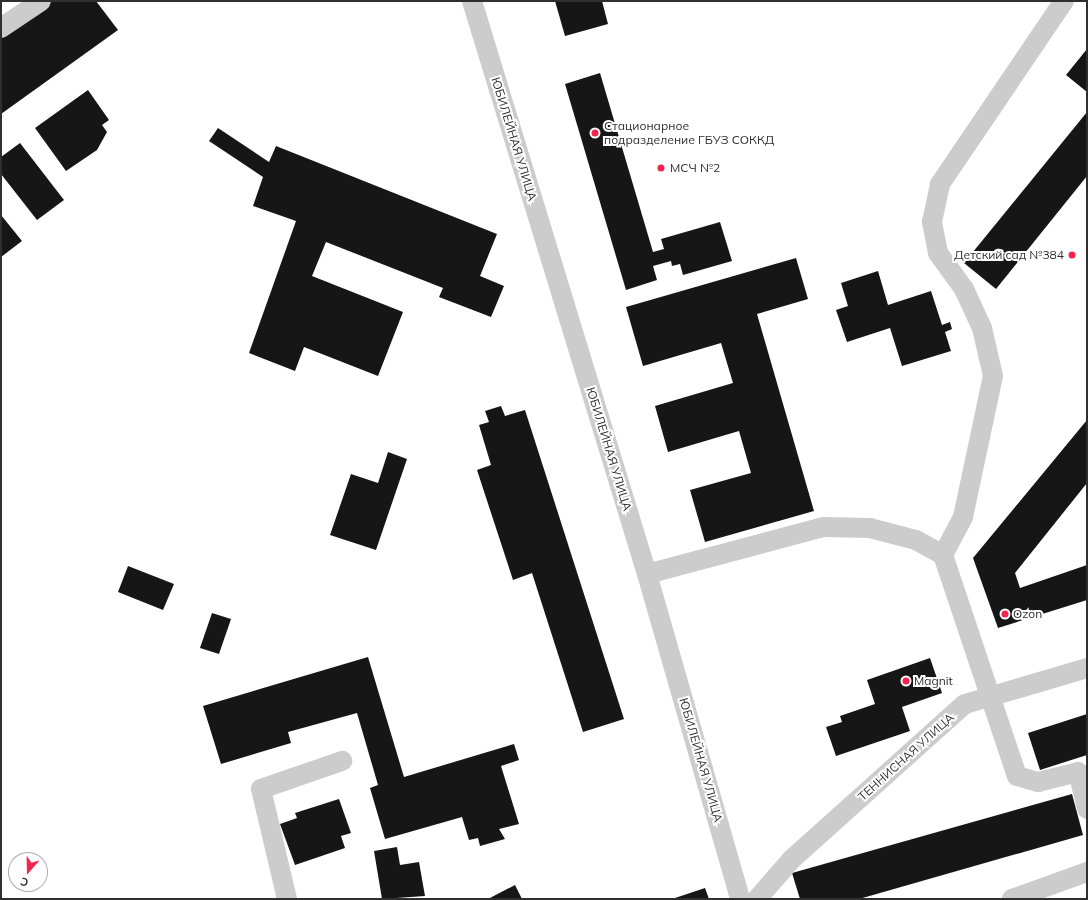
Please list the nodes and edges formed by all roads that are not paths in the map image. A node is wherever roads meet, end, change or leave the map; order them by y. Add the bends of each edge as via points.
1 (41, 1) edge
2 (472, 1) edge
3 (1064, 1) edge
4 (1, 28) edge
5 (943, 554) junction
6 (647, 574) junction
7 (1087, 668) edge
8 (990, 697) junction
9 (342, 761) dead end
10 (1082, 771) edge
11 (1087, 809) edge
12 (1087, 872) edge
13 (287, 899) edge
14 (740, 899) edge
15 (757, 899) edge
16 (1012, 899) edge

1 - 4 street
2 - 6 street, ЮБИЛЕЙНАЯ УЛИЦА
3 - 5 street via 940,184 932,222 938,253 964,289 982,328 993,376 963,517
5 - 6 street via 916,540 870,528 824,527
5 - 8 street
6 - 14 street, ЮБИЛЕЙНАЯ УЛИЦА
7 - 8 street, ТЕННИСНАЯ УЛИЦА
8 - 10 street via 1017,776 1038,782
8 - 15 street, ТЕННИСНАЯ УЛИЦА via 965,704 792,859
9 - 13 street via 261,789
10 - 11 street
12 - 16 street

